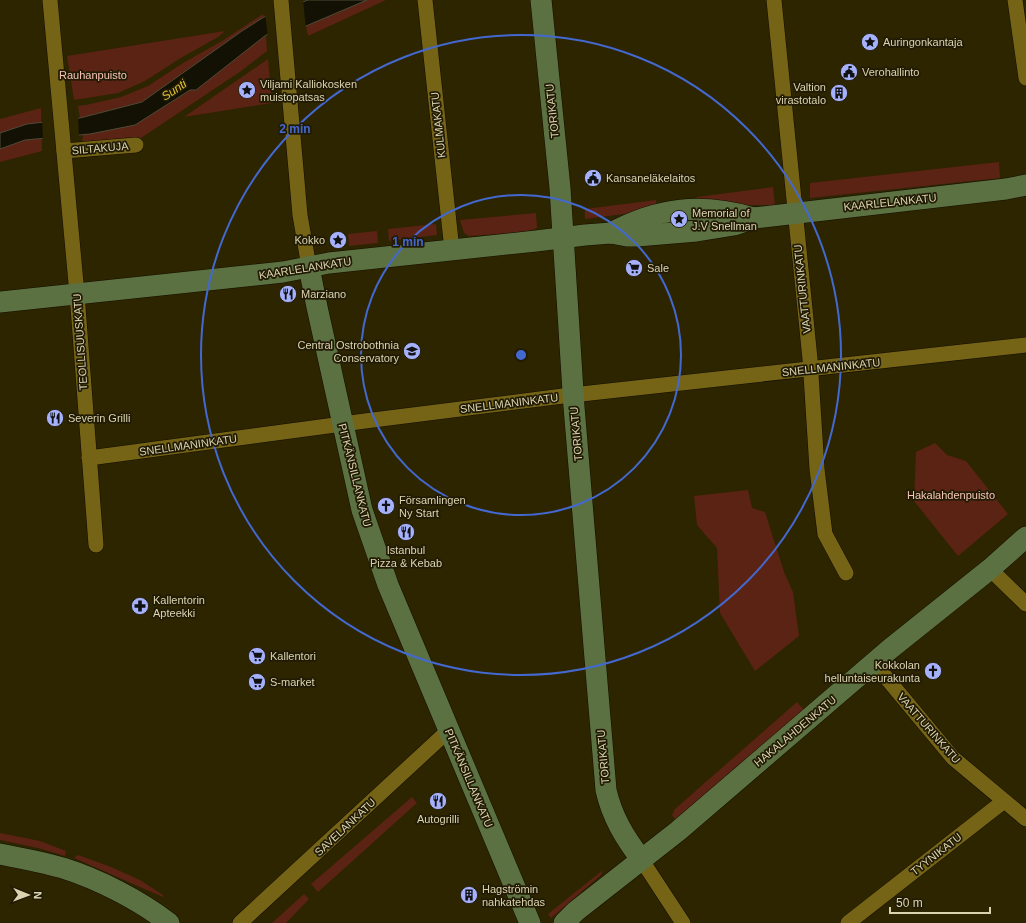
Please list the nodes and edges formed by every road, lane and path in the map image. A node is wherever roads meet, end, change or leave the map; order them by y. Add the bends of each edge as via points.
1 (50, 0) edge
2 (425, 0) edge
3 (541, 0) edge
4 (774, 0) edge
5 (1016, 0) edge
6 (281, 3) edge
7 (1026, 78) edge
8 (64, 145) junction
9 (136, 145) dead end
10 (1026, 185) edge
11 (795, 213) junction
12 (563, 238) junction
13 (452, 250) junction
14 (310, 267) junction
15 (76, 294) junction
16 (0, 302) edge
17 (1026, 345) edge
18 (811, 369) junction
19 (573, 395) junction
20 (342, 424) junction
21 (89, 458) junction
22 (1026, 537) edge
23 (96, 545) dead end
24 (990, 568) junction
25 (846, 573) dead end
26 (1026, 604) edge
27 (874, 663) junction
28 (449, 730) junction
29 (1004, 801) junction
30 (1026, 819) edge
31 (0, 854) edge
32 (641, 859) junction
33 (169, 923) edge
34 (240, 923) edge
35 (530, 923) edge
36 (564, 923) edge
37 (683, 923) edge
38 (848, 923) edge

1 - 8 street, TEOLLISUUSKATU
2 - 13 street, KULMAKATU
3 - 12 street, TORIKATU
4 - 11 street, VAATTURINKATU
5 - 7 street
6 - 14 street, PITKÄNSILLANKATU via 300,215
8 - 9 street, SILTAKUJA
8 - 15 street, TEOLLISUUSKATU
10 - 11 street, KAARLELANKATU
11 - 12 street, KAARLELANKATU via 754,218 734,225 657,235 626,236 611,233
11 - 18 street, VAATTURINKATU
12 - 13 street, KAARLELANKATU
12 - 19 street, TORIKATU
13 - 14 street, KAARLELANKATU
14 - 15 street, KAARLELANKATU
14 - 20 street, PITKÄNSILLANKATU
15 - 16 street, KAARLELANKATU
15 - 21 street, TEOLLISUUSKATU
17 - 18 street, SNELLMANINKATU
18 - 19 street, SNELLMANINKATU
18 - 25 street, VAATTURINKATU via 817,469 825,534
19 - 20 street, SNELLMANINKATU
19 - 32 street, TORIKATU via 606,790 614,816
20 - 21 street, SNELLMANINKATU
20 - 28 street, PITKÄNSILLANKATU via 371,538
21 - 23 street, TEOLLISUUSKATU
22 - 24 street, HAKALAHDENKATU
24 - 26 street
24 - 27 street, HAKALAHDENKATU
27 - 29 street, VAATTURINKATU via 953,758
27 - 32 street, HAKALAHDENKATU via 684,826
28 - 34 street, SAVELANKATU
28 - 35 street, PITKÄNSILLANKATU
29 - 30 street, VAATTURINKATU
29 - 38 street, TYYNIKATU
31 - 33 street via 64,869 101,883 141,904
32 - 36 street, HAKALAHDENKATU
32 - 37 street

